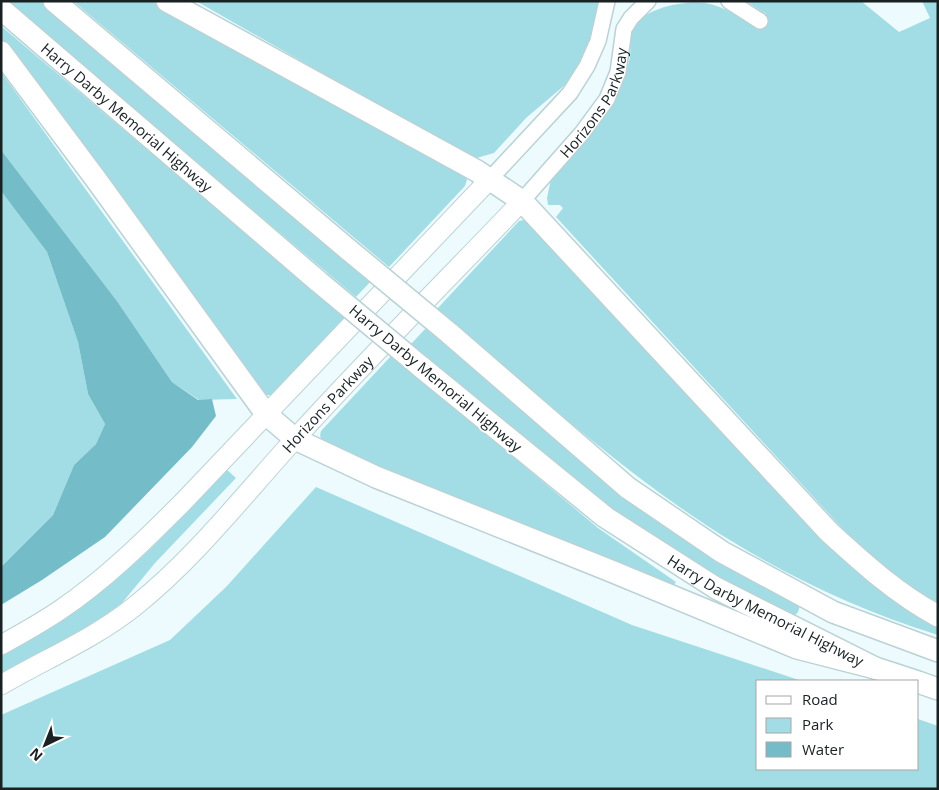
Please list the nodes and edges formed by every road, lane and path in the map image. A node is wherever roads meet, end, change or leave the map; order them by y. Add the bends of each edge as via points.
1 (54, 1) edge
2 (167, 1) edge
3 (607, 1) edge
4 (648, 1) edge
5 (727, 2) edge
6 (1, 9) edge
7 (760, 21) dead end
8 (1, 52) edge
9 (490, 179) junction
10 (522, 201) junction
11 (266, 414) junction
12 (295, 439) junction
13 (938, 616) edge
14 (1, 645) edge
15 (938, 651) edge
16 (875, 668) junction
17 (910, 680) edge
18 (919, 683) edge
19 (1, 686) edge
20 (938, 689) edge

1 - 15 highway, Harry Darby Memorial Highway, bridge via 450,333 628,488 722,552 833,612
2 - 9 highway
3 - 9 street, Horizons Parkway via 598,41 570,93
4 - 10 street, Horizons Parkway via 624,29 618,72 607,100
5 - 7 street
6 - 16 highway, Harry Darby Memorial Highway, bridge via 319,282 605,518 716,588
8 - 11 highway
9 - 10 highway
9 - 11 main road, Horizons Parkway
10 - 12 main road, Horizons Parkway
10 - 13 highway via 829,532 870,570
11 - 12 highway
11 - 14 main road, Horizons Parkway via 142,543 60,610
12 - 16 highway via 376,477 797,648
12 - 19 main road, Horizons Parkway via 216,529 133,607 87,638
16 - 17 highway, Harry Darby Memorial Highway
18 - 20 highway, Harry Darby Memorial Highway

